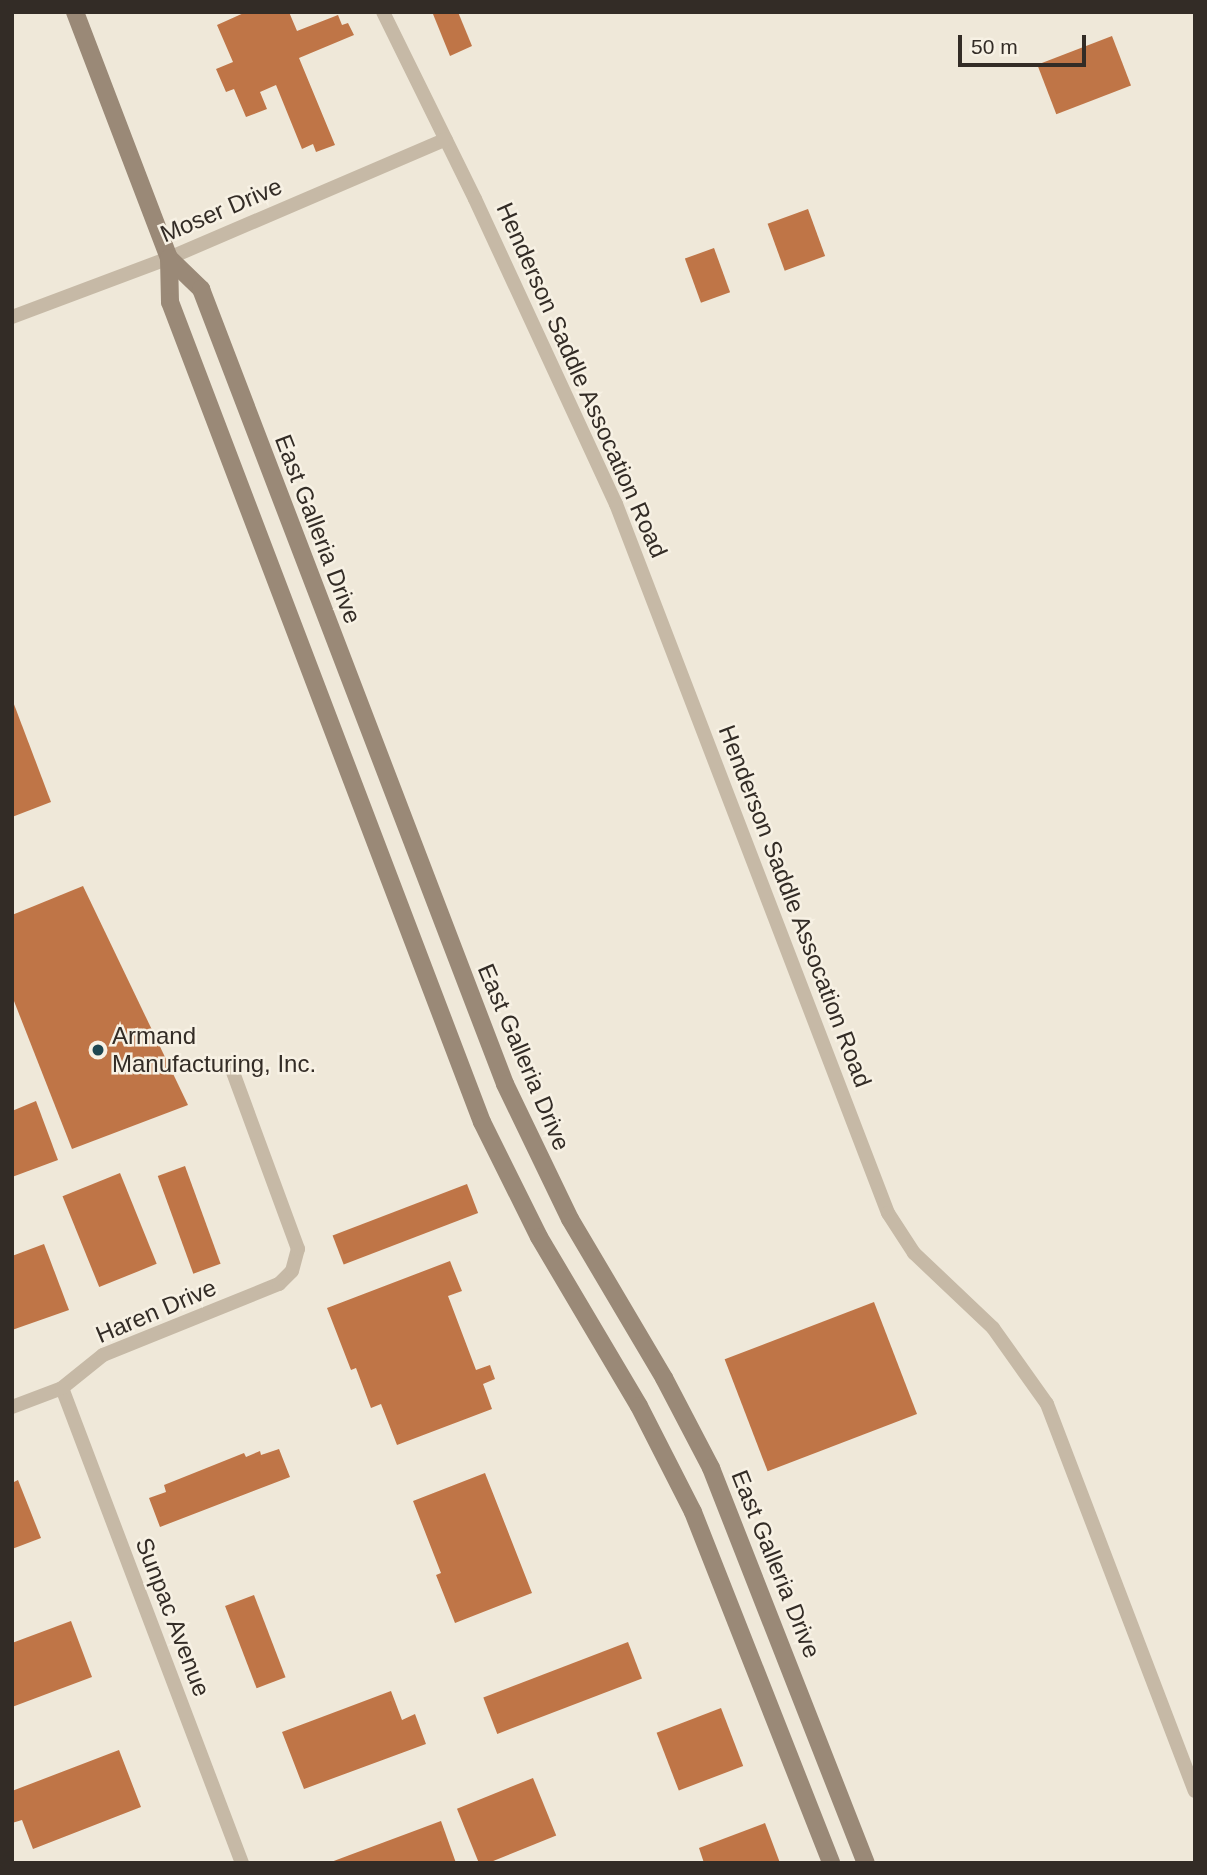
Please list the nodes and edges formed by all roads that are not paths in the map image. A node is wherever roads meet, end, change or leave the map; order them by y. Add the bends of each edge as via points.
1 (75, 12) edge
2 (383, 12) edge
3 (446, 139) junction
4 (169, 258) junction
5 (12, 317) edge
6 (230, 1067) dead end
7 (62, 1388) junction
8 (12, 1407) edge
9 (1195, 1791) edge
10 (242, 1863) edge
11 (831, 1863) edge
12 (866, 1863) edge

1 - 4 main road, East Galleria Drive
2 - 3 street, Henderson Saddle Assocation Road
3 - 4 street, Moser Drive
3 - 9 street, Henderson Saddle Assocation Road via 642,567 888,1213 914,1253 993,1328 1047,1404
4 - 5 street, Moser Drive
4 - 11 main road, East Galleria Drive via 170,302 482,1122 539,1237 639,1406 688,1501
4 - 12 main road, East Galleria Drive via 201,289 510,1095 570,1219 711,1468
6 - 7 street, Haren Drive via 298,1249 292,1272 284,1281 103,1355
7 - 8 street, Haren Drive
7 - 10 street, Sunpac Avenue

